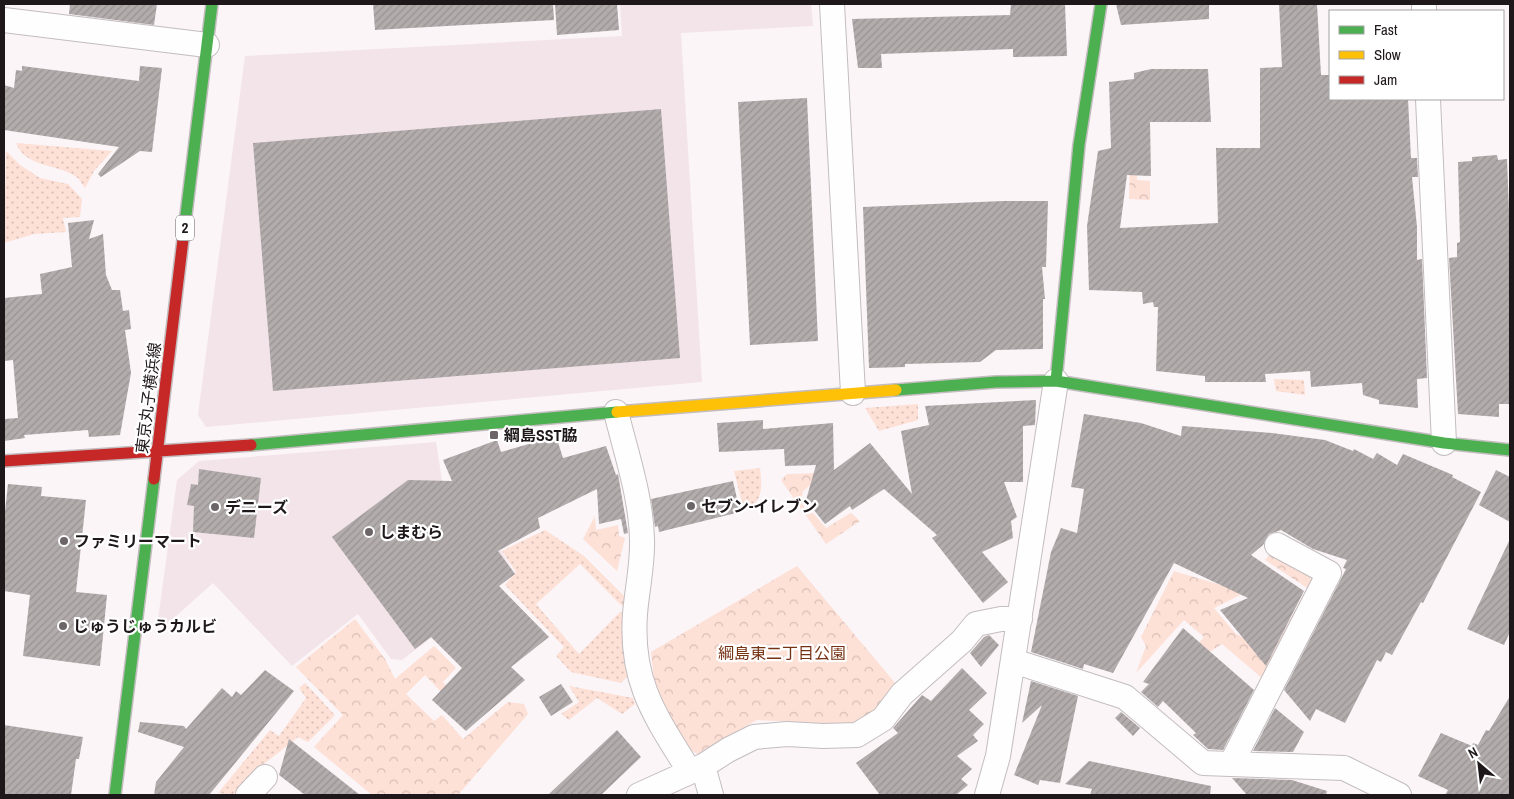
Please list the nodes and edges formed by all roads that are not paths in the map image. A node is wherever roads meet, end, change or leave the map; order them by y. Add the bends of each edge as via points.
1 (212, 4) edge
2 (832, 4) edge
3 (1101, 4) edge
4 (4, 20) edge
5 (207, 45) junction
6 (1428, 100) edge
7 (1056, 381) junction
8 (853, 393) junction
9 (616, 412) junction
10 (1444, 443) junction
11 (1510, 450) edge
12 (158, 452) junction
13 (4, 461) edge
14 (1277, 545) dead end
15 (1020, 619) junction
16 (1013, 662) junction
17 (1231, 764) junction
18 (696, 769) junction
19 (265, 777) dead end
20 (1386, 792) edge
21 (115, 795) edge
22 (248, 795) edge
23 (639, 795) edge
24 (711, 795) edge
25 (987, 795) edge

1 - 5 street, 東京丸子横浜線 / 2
2 - 8 street
3 - 7 street via 1079,145
4 - 5 street
5 - 12 street, 東京丸子横浜線 / 2
6 - 10 street
7 - 8 street via 996,382
7 - 10 street
7 - 15 street
8 - 9 street
9 - 12 street
9 - 18 street via 637,501 642,539 634,630 637,666 653,713
10 - 11 street
12 - 13 street
12 - 21 street, 東京丸子横浜線 / 2
14 - 17 street via 1329,573
15 - 16 street
15 - 18 street via 976,624 962,641 902,694 883,719 857,735 754,737
16 - 17 street via 1125,697 1203,763
16 - 25 street via 998,756
17 - 20 street via 1344,768
18 - 23 street
18 - 24 street
19 - 22 street

